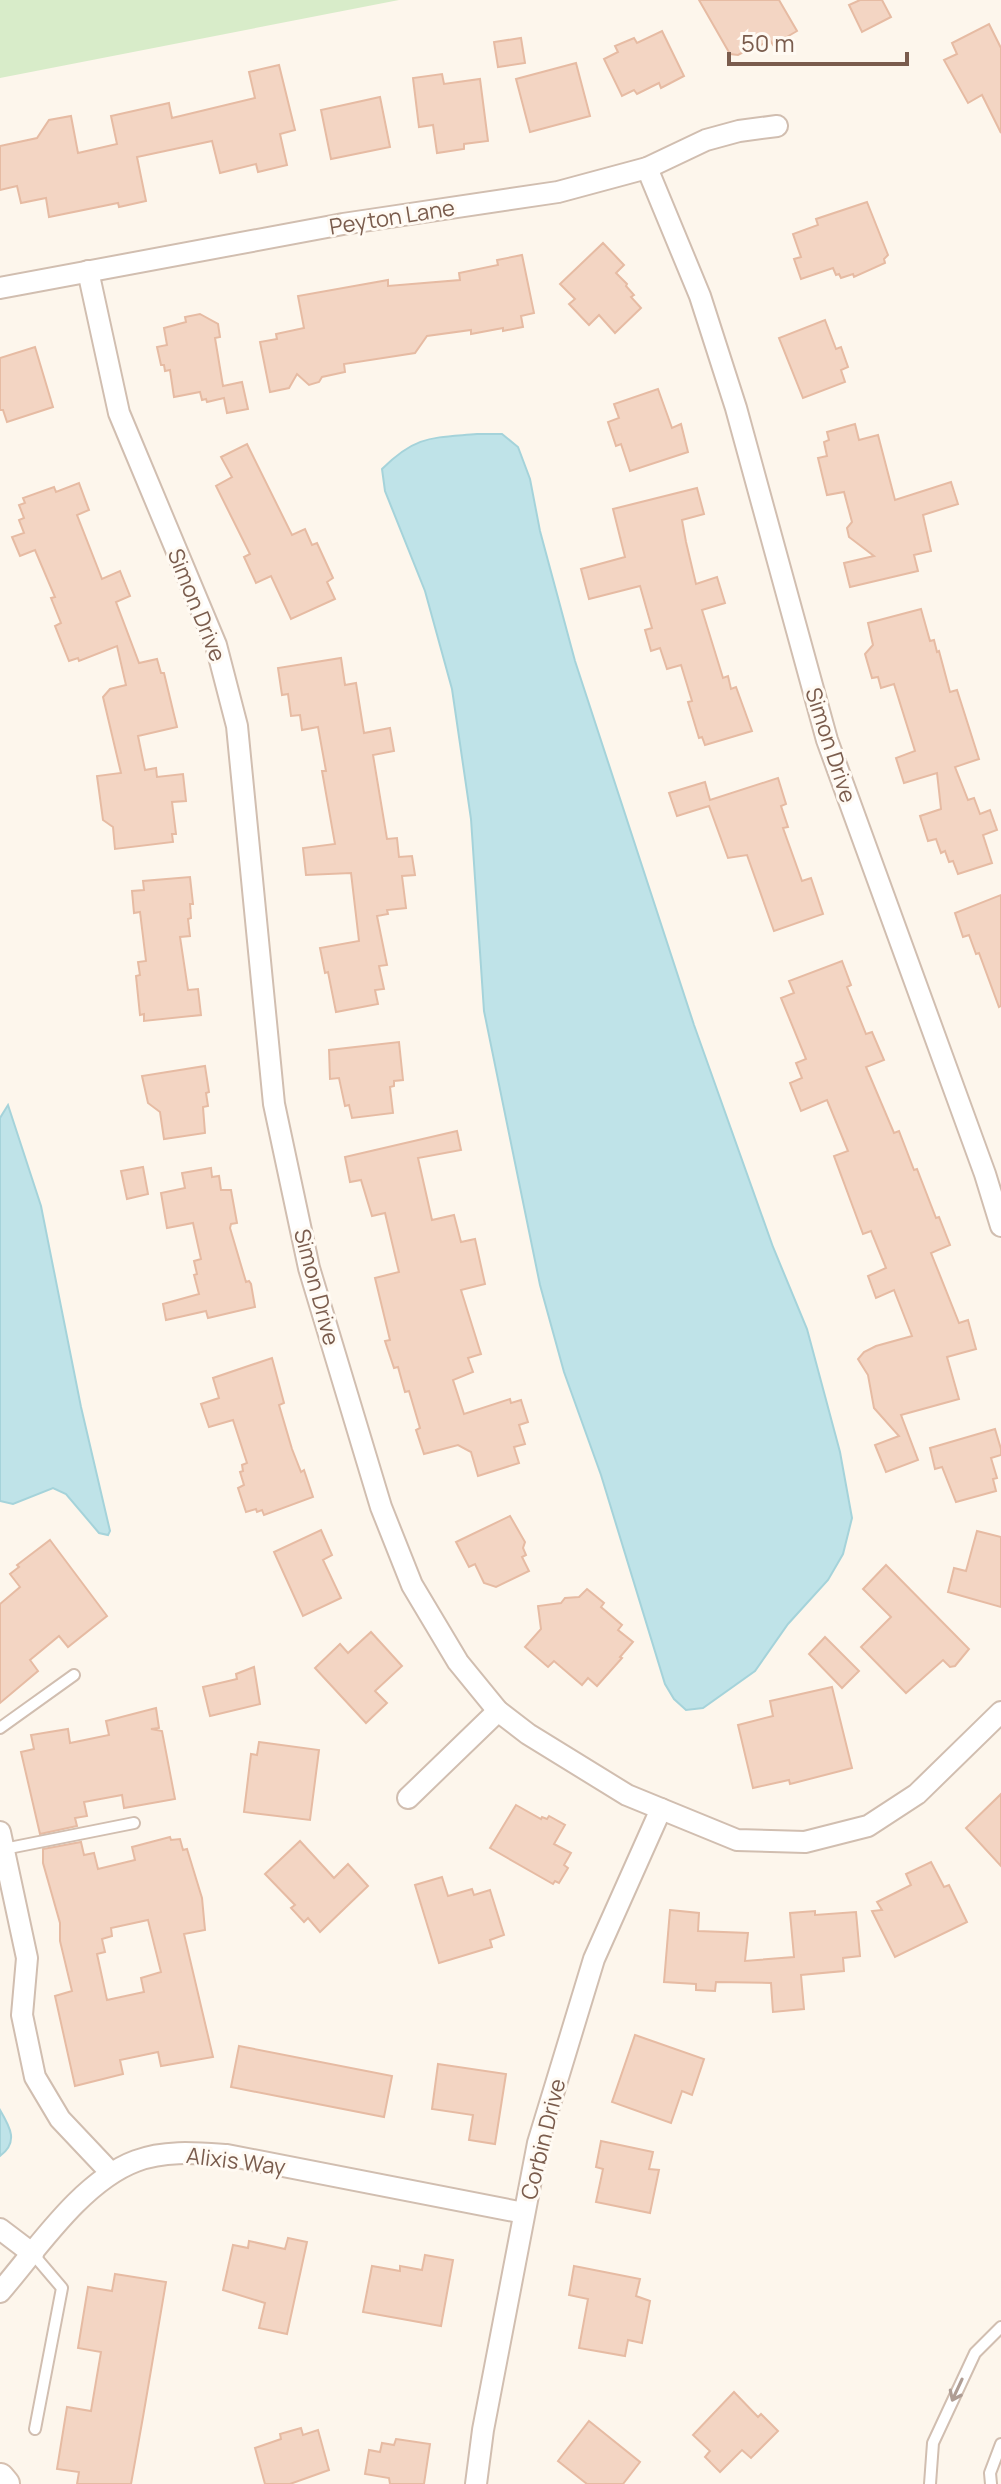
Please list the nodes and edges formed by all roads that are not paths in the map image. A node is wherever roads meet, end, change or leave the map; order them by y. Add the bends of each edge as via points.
1 (777, 126) dead end
2 (647, 168) junction
3 (88, 271) junction
4 (0, 288) edge
5 (1001, 1226) edge
6 (74, 1675) dead end
7 (498, 1711) junction
8 (1001, 1712) edge
9 (0, 1728) edge
10 (408, 1798) dead end
11 (661, 1809) junction
12 (134, 1823) dead end
13 (2, 1849) edge
14 (111, 2173) junction
15 (524, 2213) junction
16 (0, 2229) edge
17 (33, 2254) junction
18 (0, 2292) edge
19 (1001, 2327) edge
20 (35, 2429) dead end
21 (1001, 2444) edge
22 (0, 2478) edge
23 (5, 2484) edge
24 (476, 2484) edge
25 (930, 2484) edge
26 (991, 2484) edge

1 - 2 street, Peyton Lane via 706,140
2 - 3 street, Peyton Lane via 558,192 343,224
2 - 5 street, Simon Drive via 700,296 736,408 827,740
3 - 4 street, Peyton Lane
3 - 7 street, Simon Drive via 119,413 216,645 237,726 274,1104 309,1268 381,1507 412,1585 458,1662
6 - 9 lane
7 - 10 street
7 - 11 street, Simon Drive via 627,1795
8 - 11 street, Simon Drive via 917,1794 868,1826 805,1842 737,1840
11 - 15 street, Corbin Drive via 594,1959 538,2143
12 - 13 lane
13 - 14 street via 27,1958 22,2015 35,2077 60,2119
14 - 15 street, Alixis Way via 138,2160 183,2152 227,2155
14 - 17 street, Alixis Way via 89,2188
15 - 24 street, Corbin Drive
16 - 17 street
17 - 18 street, Alixis Way
17 - 20 lane via 62,2288
19 -> 25 lane via 975,2353 933,2443
21 - 26 lane
22 - 23 street

